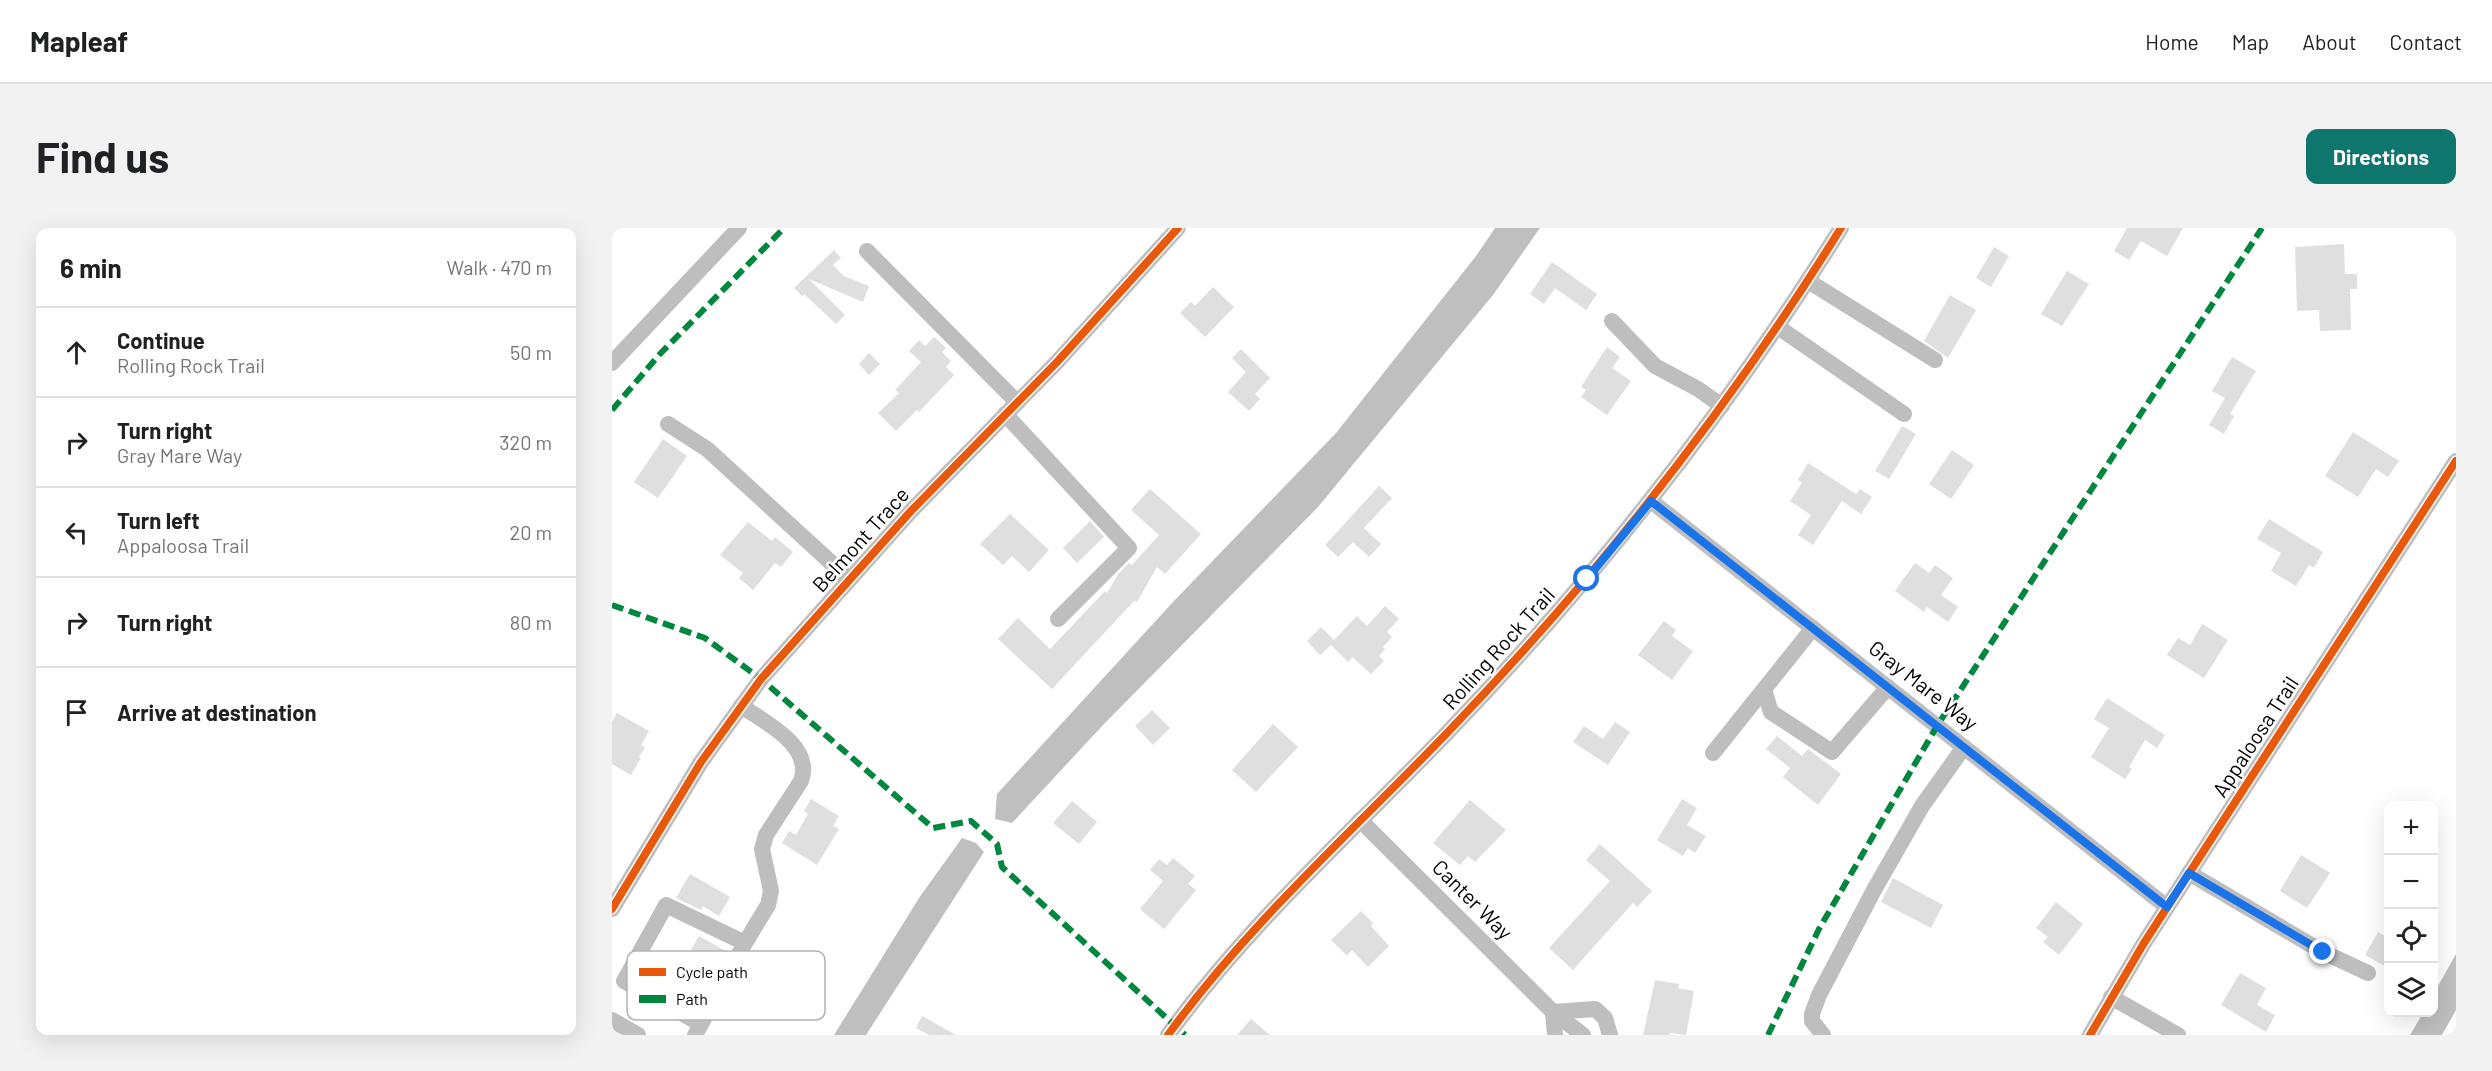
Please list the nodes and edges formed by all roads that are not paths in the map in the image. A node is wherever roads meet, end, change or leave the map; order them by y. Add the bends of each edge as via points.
1 (739, 228) edge
2 (1178, 228) edge
3 (1841, 228) edge
4 (867, 251) dead end
5 (1808, 281) junction
6 (1612, 321) dead end
7 (1778, 327) junction
8 (1935, 360) dead end
9 (612, 363) edge
10 (1017, 402) junction
11 (1722, 406) junction
12 (1005, 414) junction
13 (1904, 414) dead end
14 (668, 424) dead end
15 (2456, 461) edge
16 (1651, 501) junction
17 (849, 579) junction
18 (1058, 619) dead end
19 (1813, 628) junction
20 (1888, 687) junction
21 (1764, 690) junction
22 (741, 706) junction
23 (1964, 747) junction
24 (1713, 753) dead end
25 (1360, 820) junction
26 (2189, 873) junction
27 (2167, 907) junction
28 (612, 909) edge
29 (745, 943) junction
30 (641, 951) edge
31 (741, 951) edge
32 (2368, 973) dead end
33 (2111, 997) junction
34 (1553, 1012) junction
35 (612, 1020) edge
36 (684, 1020) edge
37 (698, 1029) edge
38 (638, 1035) edge
39 (1168, 1035) edge
40 (1556, 1035) edge
41 (1583, 1035) edge
42 (1610, 1035) edge
43 (1823, 1035) edge
44 (2090, 1035) edge
45 (2178, 1035) edge

1 - 9 street
2 - 10 street, Belmont Trace
3 - 5 street, Rolling Rock Trail
4 - 10 street
5 - 7 street, Rolling Rock Trail
5 - 8 street
6 - 11 street via 1655,366
7 - 11 street, Rolling Rock Trail
7 - 13 street
10 - 12 street, Belmont Trace
11 - 16 street, Rolling Rock Trail
12 - 17 street, Belmont Trace
12 - 18 street via 1129,548
14 - 17 street via 707,449
15 - 26 street, Appaloosa Trail
16 - 19 street, Gray Mare Way
16 - 25 street, Rolling Rock Trail via 1523,652
17 - 22 street, Belmont Trace
19 - 20 street, Gray Mare Way
19 - 21 street
20 - 21 street via 1832,752 1772,712
20 - 23 street, Gray Mare Way
21 - 24 street
22 - 28 street, Belmont Trace via 661,825
22 - 29 street via 791,744 804,762 801,781 766,835 762,849 771,891 768,905
23 - 27 street, Gray Mare Way
23 - 43 street via 1922,806 1819,995 1812,1021
25 - 34 street, Canter Way
25 - 39 street, Rolling Rock Trail via 1237,947
26 - 27 street, Appaloosa Trail
26 - 32 street via 2323,952
27 - 33 street, Appaloosa Trail
29 - 30 street via 666,905
29 - 31 street
33 - 44 street, Appaloosa Trail
33 - 45 street
34 - 40 street
34 - 41 street, Canter Way
34 - 42 street via 1595,1009 1605,1018
35 - 38 street
36 - 37 street

